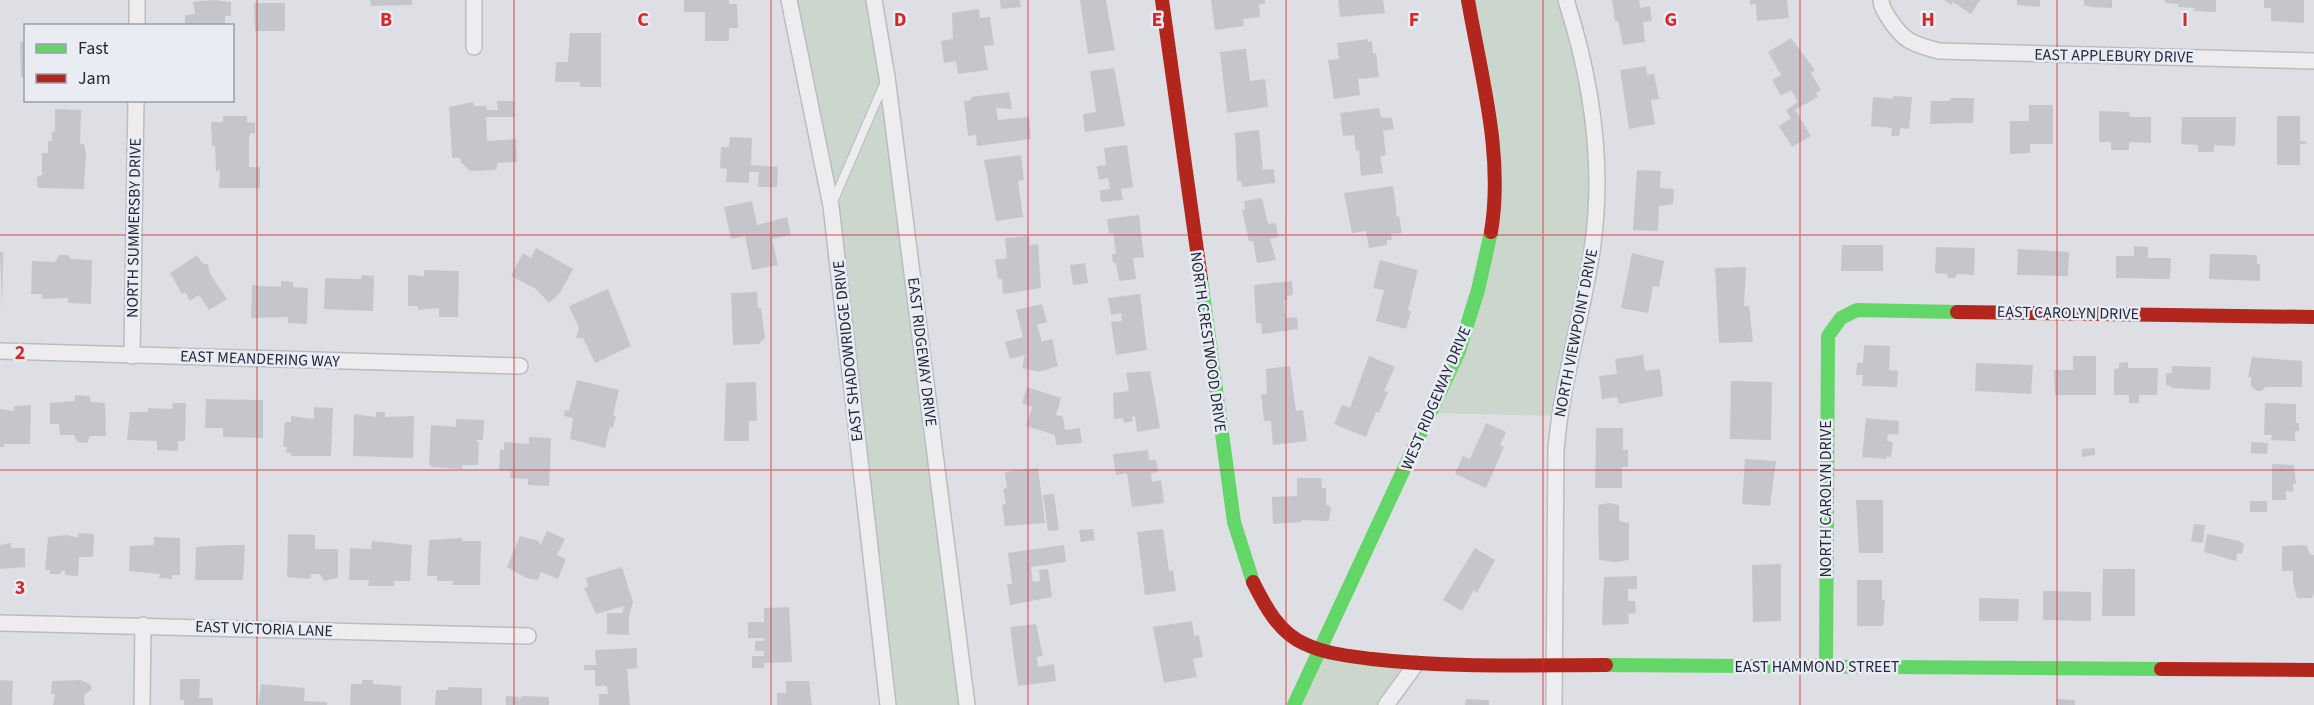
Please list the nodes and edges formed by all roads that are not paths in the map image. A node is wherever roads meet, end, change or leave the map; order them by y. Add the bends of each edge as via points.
1 (137, 0) edge
2 (474, 0) edge
3 (789, 0) edge
4 (874, 0) edge
5 (1162, 0) edge
6 (1468, 0) edge
7 (1566, 0) edge
8 (1881, 0) edge
9 (137, 24) edge
10 (474, 47) dead end
11 (2314, 61) edge
12 (887, 77) junction
13 (136, 102) edge
14 (831, 206) junction
15 (2314, 317) edge
16 (1829, 330) joint
17 (0, 351) edge
18 (132, 356) junction
19 (520, 366) dead end
20 (0, 622) edge
21 (143, 625) junction
22 (528, 636) dead end
23 (1322, 651) junction
24 (1416, 664) junction
25 (1555, 666) junction
26 (1826, 668) junction
27 (2314, 670) edge
28 (142, 705) edge
29 (888, 705) edge
30 (967, 705) edge
31 (1294, 705) edge
32 (1386, 705) edge
33 (1554, 705) edge

1 - 9 street
2 - 10 street
3 - 14 street, EAST SHADOWRIDGE DRIVE
4 - 12 street, EAST RIDGEWAY DRIVE
5 - 23 street, NORTH CRESTWOOD DRIVE via 1234,522 1268,614 1289,636
6 - 23 street, WEST RIDGEWAY DRIVE via 1492,144 1495,187 1490,239 1459,351
7 - 25 street, NORTH VIEWPOINT DRIVE via 1591,105 1598,187 1593,244 1556,449
8 - 11 street, EAST APPLEBURY DRIVE via 1899,34 1914,45 1938,51
12 - 14 lane
12 - 30 street, EAST RIDGEWAY DRIVE
13 - 18 street, NORTH SUMMERSBY DRIVE
14 - 29 street, EAST SHADOWRIDGE DRIVE
15 - 16 street, EAST CAROLYN DRIVE via 1857,310 1844,314
16 - 26 street, NORTH CAROLYN DRIVE
17 - 18 street, EAST MEANDERING WAY
18 - 19 street, EAST MEANDERING WAY
20 - 21 street, EAST VICTORIA LANE
21 - 22 street, EAST VICTORIA LANE
21 - 28 street
23 - 24 street, EAST HAMMOND STREET
23 - 31 street, WEST RIDGEWAY DRIVE
24 - 25 street, EAST HAMMOND STREET
24 - 32 street
25 - 26 street, EAST HAMMOND STREET
25 - 33 street, NORTH VIEWPOINT DRIVE
26 - 27 street, EAST HAMMOND STREET

